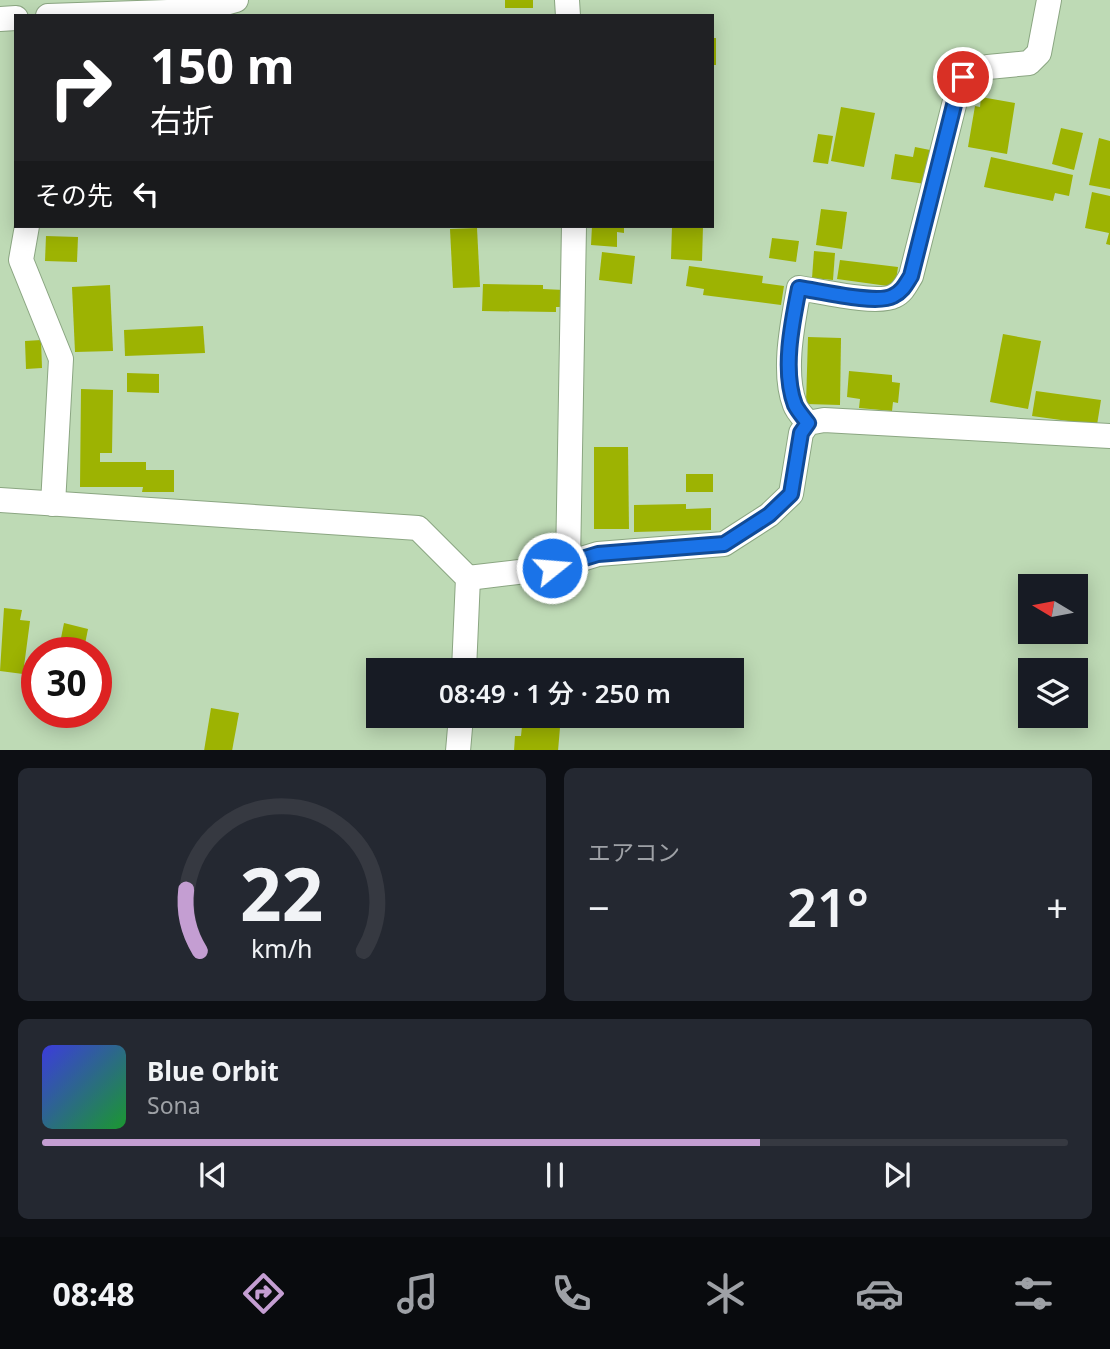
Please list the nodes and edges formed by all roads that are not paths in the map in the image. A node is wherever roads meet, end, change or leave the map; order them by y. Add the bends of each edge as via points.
1 (236, 0) edge
2 (1049, 0) edge
3 (108, 14) edge
4 (27, 228) edge
5 (574, 228) edge
6 (808, 423) junction
7 (1110, 436) edge
8 (0, 500) edge
9 (53, 504) junction
10 (568, 563) junction
11 (468, 578) junction
12 (465, 658) edge
13 (460, 728) edge
14 (458, 750) edge

1 - 3 street via 197,11
2 - 6 street via 1039,53 1029,63 988,66 963,77 911,276 903,290 890,298 872,298 799,288 789,339 790,369 795,405
4 - 9 street via 21,260 61,359
5 - 10 street
6 - 7 street via 824,420
6 - 10 street via 801,433 791,494 742,535 724,544 598,554
8 - 9 street
9 - 11 street via 418,528
10 - 11 street
11 - 12 street
13 - 14 street

